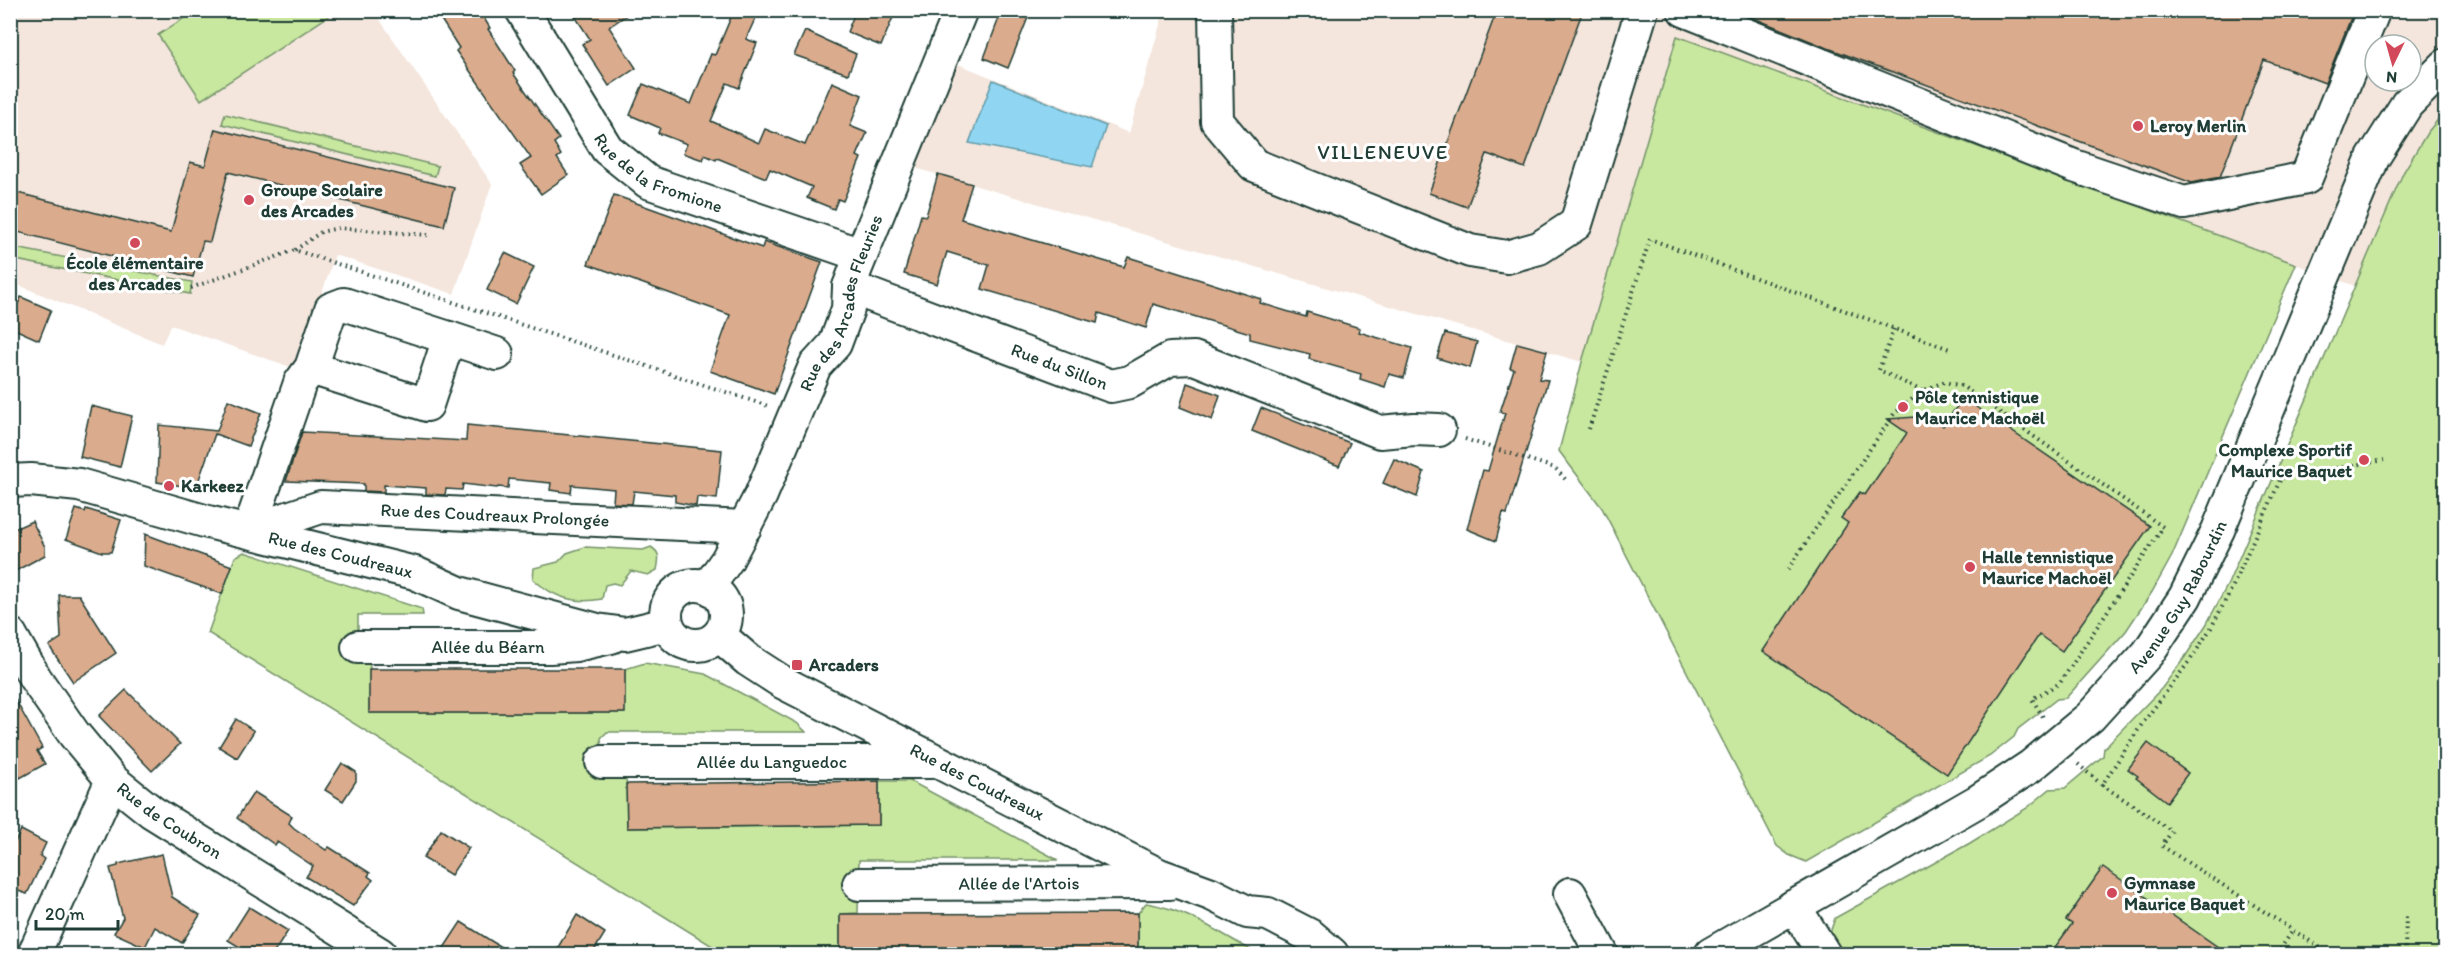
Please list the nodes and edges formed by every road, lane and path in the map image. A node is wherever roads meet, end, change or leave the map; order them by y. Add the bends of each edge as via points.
1 (522, 10) edge
2 (961, 10) edge
3 (1215, 10) edge
4 (1642, 10) edge
5 (1684, 10) edge
6 (2374, 10) edge
7 (2445, 64) edge
8 (429, 235) dead end
9 (295, 250) dead end
10 (861, 255) junction
11 (849, 287) junction
12 (1894, 328) junction
13 (449, 338) junction
14 (1952, 350) dead end
15 (497, 354) dead end
16 (311, 368) junction
17 (1922, 391) junction
18 (1588, 429) dead end
19 (1439, 430) joint
20 (2384, 460) dead end
21 (1566, 480) dead end
22 (10, 481) edge
23 (745, 528) junction
24 (249, 531) junction
25 (1788, 569) dead end
26 (708, 587) junction
27 (667, 624) junction
28 (10, 634) edge
29 (617, 634) junction
30 (719, 635) junction
31 (358, 648) dead end
32 (2061, 742) junction
33 (602, 762) dead end
34 (939, 762) junction
35 (112, 780) junction
36 (2102, 785) junction
37 (1179, 883) junction
38 (859, 884) dead end
39 (1570, 894) dead end
40 (1794, 906) junction
41 (2406, 915) dead end
42 (2293, 930) junction
43 (370, 952) edge
44 (34, 954) edge
45 (1332, 954) edge
46 (1602, 954) edge
47 (1711, 954) edge
48 (1824, 954) edge
49 (2277, 954) edge
50 (2330, 954) edge
51 (2404, 954) edge

1 - 10 street, Rue de la Fromione via 607,149 648,182
2 - 10 street, Rue des Arcades Fleuries
3 - 4 street via 1217,121 1254,165 1470,251 1507,257 1539,248 1576,224
5 - 6 street via 2074,166 2184,203 2306,178
7 - 32 street, Avenue Guy Rabourdin via 2407,104 2373,158 2218,530 2186,597 2125,681
8 - 9 path via 338,228 321,232
10 - 11 street, Rue des Arcades Fleuries
11 - 19 street, Rue du Sillon via 1111,386 1130,382 1170,359 1194,358 1380,432
11 - 23 street, Rue des Arcades Fleuries via 848,309 835,344 815,366
12 - 14 path
12 - 17 path via 1879,370
12 - 18 path via 1650,239
13 - 15 street
13 - 16 street via 344,304 331,309
13 - 16 street via 427,405
16 - 24 street via 300,383
17 - 25 path via 1894,414
17 - 32 path via 1944,382 1962,386 2163,528 2060,683 2032,699
19 - 21 path via 1555,468
20 - 36 path via 2281,478 2211,628
22 - 24 street, Rue des Coudreaux via 79,485
23 - 24 street, Rue des Coudreaux Prolongée via 321,507
23 - 26 street, Rue des Arcades Fleuries
24 - 29 street, Rue des Coudreaux via 415,573 459,593
26 - 27 street via 698,585 680,590 668,604
26 - 30 street via 726,609
27 - 29 street, Rue des Coudreaux
27 - 30 street via 677,639 694,646
28 - 35 street, Rue de Coubron via 67,725
29 - 31 street, Allée du Béarn via 550,647
30 - 34 street, Rue des Coudreaux via 782,682
32 - 36 path via 2085,772
32 - 40 street, Avenue Guy Rabourdin via 1978,801
33 - 34 street, Allée du Languedoc
34 - 37 street, Rue des Coudreaux
35 - 43 street, Rue de Coubron via 152,812
35 - 44 street
36 - 42 path via 2172,831 2162,846
37 - 38 street, Allée de l'Artois
37 - 45 street, Rue des Coudreaux via 1247,912 1269,915 1311,936
39 - 46 street
40 - 47 street, Avenue Guy Rabourdin
40 - 48 street
41 - 51 path
42 - 49 path
42 - 50 path

